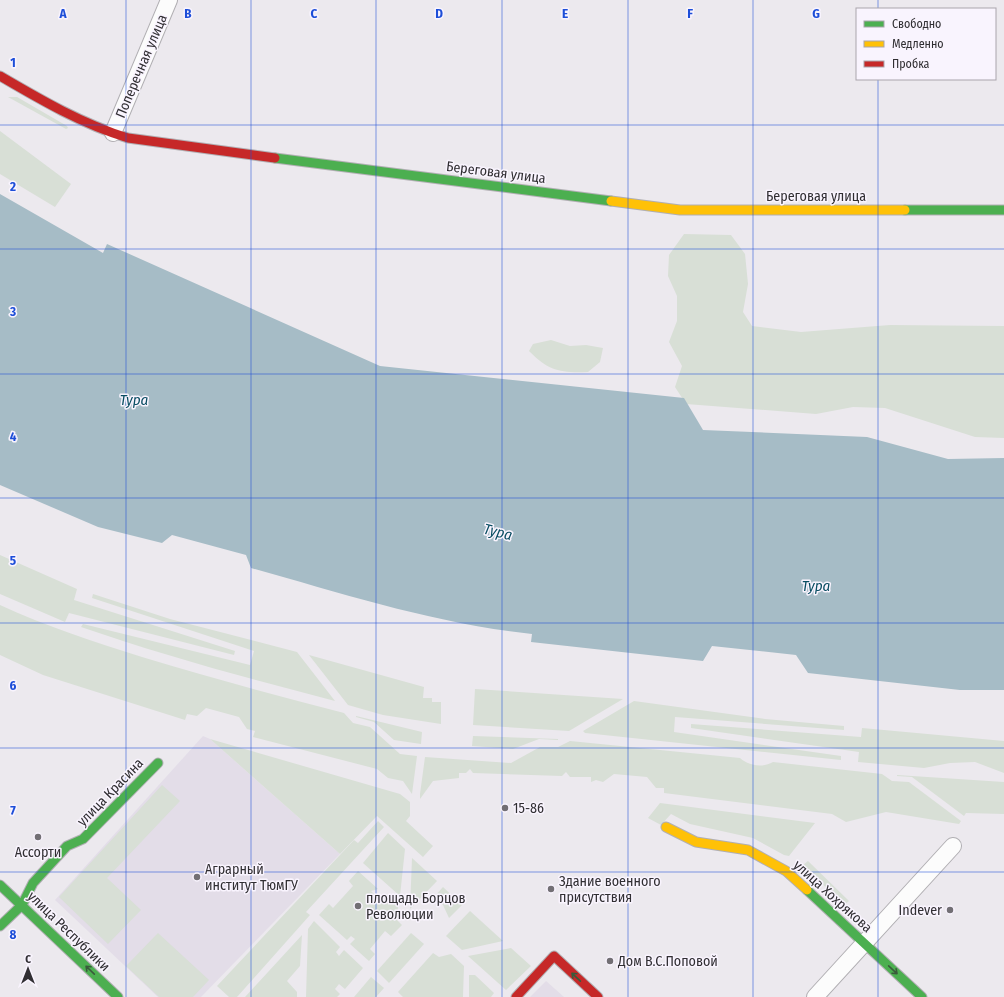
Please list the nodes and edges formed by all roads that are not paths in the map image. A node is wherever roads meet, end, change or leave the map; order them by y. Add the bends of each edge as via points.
1 (169, 0) edge
2 (0, 76) edge
3 (113, 133) junction
4 (1004, 210) edge
5 (158, 763) dead end
6 (666, 827) dead end
7 (953, 846) dead end
8 (0, 885) edge
9 (22, 905) junction
10 (0, 926) edge
11 (864, 944) junction
12 (118, 997) edge
13 (516, 997) edge
14 (598, 997) edge
15 (815, 997) edge
16 (922, 997) edge

1 - 3 street, Поперечная улица
2 - 3 street, Береговая улица via 72,116
3 - 4 street, Береговая улица via 136,141 680,210
5 - 9 street, улица Красина via 83,839 67,846 33,883
6 - 11 street, улица Хохрякова via 696,842 748,850 786,871
7 - 11 street
8 - 9 street, улица Республики
9 - 10 street, улица Красина
12 -> 9 street, улица Республики
11 - 15 street
11 -> 16 street, улица Хохрякова
14 -> 13 street via 554,956

